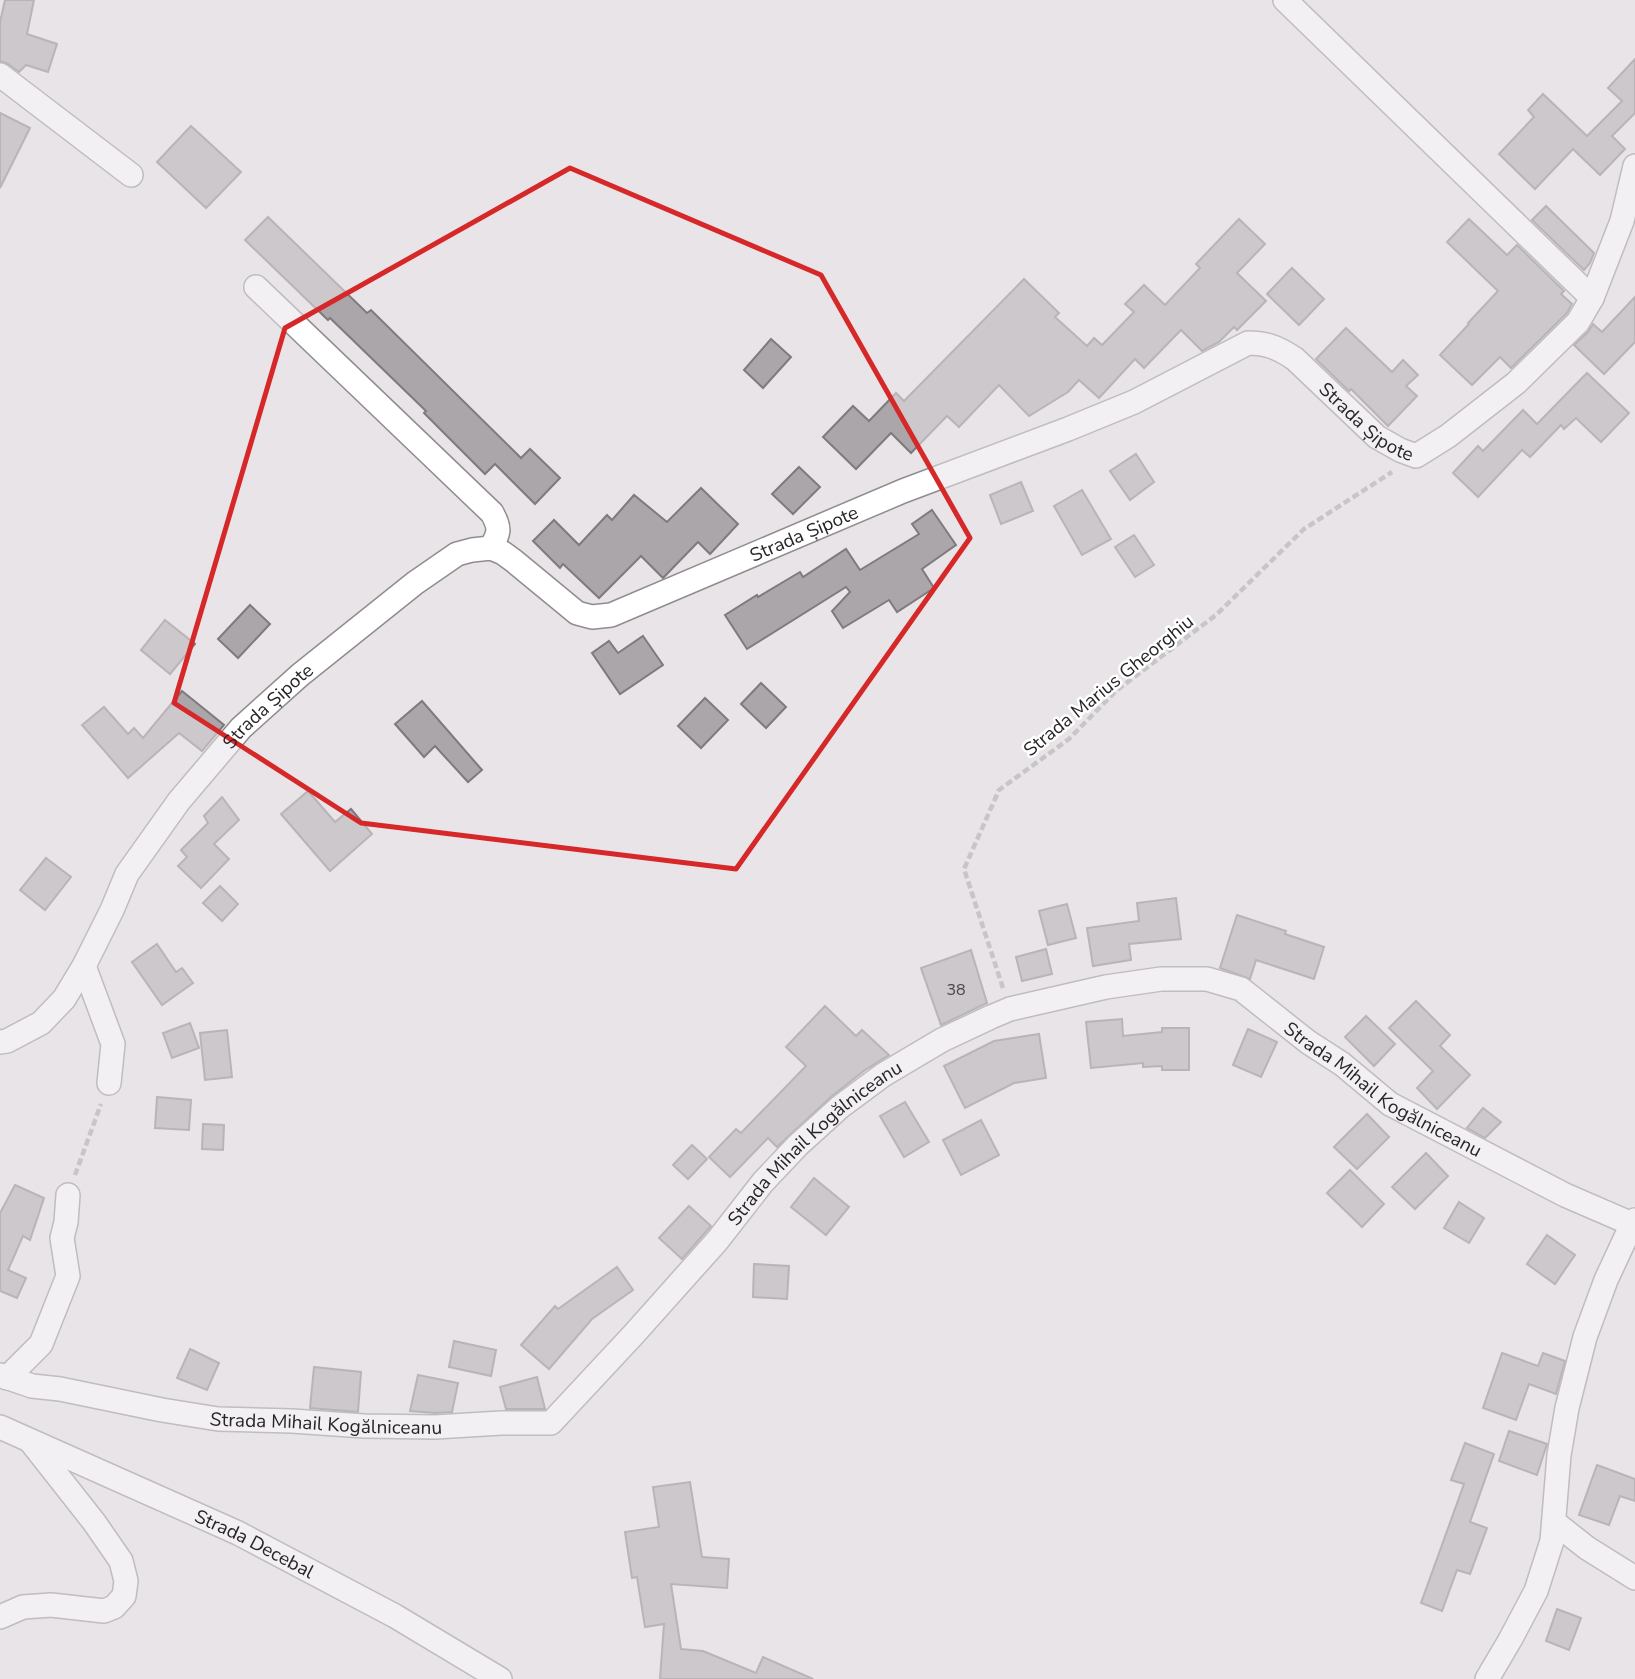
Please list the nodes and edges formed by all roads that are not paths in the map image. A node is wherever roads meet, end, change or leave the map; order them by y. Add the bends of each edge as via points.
1 (1285, 0) edge
2 (0, 75) edge
3 (1635, 166) edge
4 (131, 175) dead end
5 (256, 287) dead end
6 (1592, 298) junction
7 (491, 548) junction
8 (84, 966) junction
9 (0, 1042) edge
10 (109, 1083) road end
11 (68, 1195) road end
12 (1634, 1222) edge
13 (3, 1377) edge
14 (0, 1427) edge
15 (29, 1440) junction
16 (1554, 1522) junction
17 (1635, 1578) edge
18 (0, 1617) edge
19 (500, 1679) edge
20 (1487, 1679) edge

1 - 6 street
2 - 4 street
3 - 6 street, Strada Șipote via 1622,221
5 - 7 street via 492,513 499,534
6 - 7 street, Strada Șipote via 1578,322 1516,383 1416,456 1377,437 1281,349 1248,343 1134,402 903,491 611,615 577,613
7 - 8 street, Strada Șipote via 457,554 415,583 241,728 179,801 127,874
8 - 9 street, Strada Șipote via 64,999 41,1023
8 - 10 street via 113,1044
11 - 13 street via 62,1238 68,1276 41,1344
12 - 13 street, Strada Mihail Kogălniceanu via 1565,1195 1390,1104 1241,989 1208,979 1161,979 1010,1009 883,1074 798,1145 551,1423 376,1427 218,1419
12 - 16 street via 1585,1337 1561,1443
14 - 15 street, Strada Decebal
15 - 18 street via 121,1561 124,1596 104,1611 51,1605 23,1607
15 - 19 street, Strada Decebal via 238,1533 395,1616
16 - 17 street
16 - 20 street via 1536,1591

